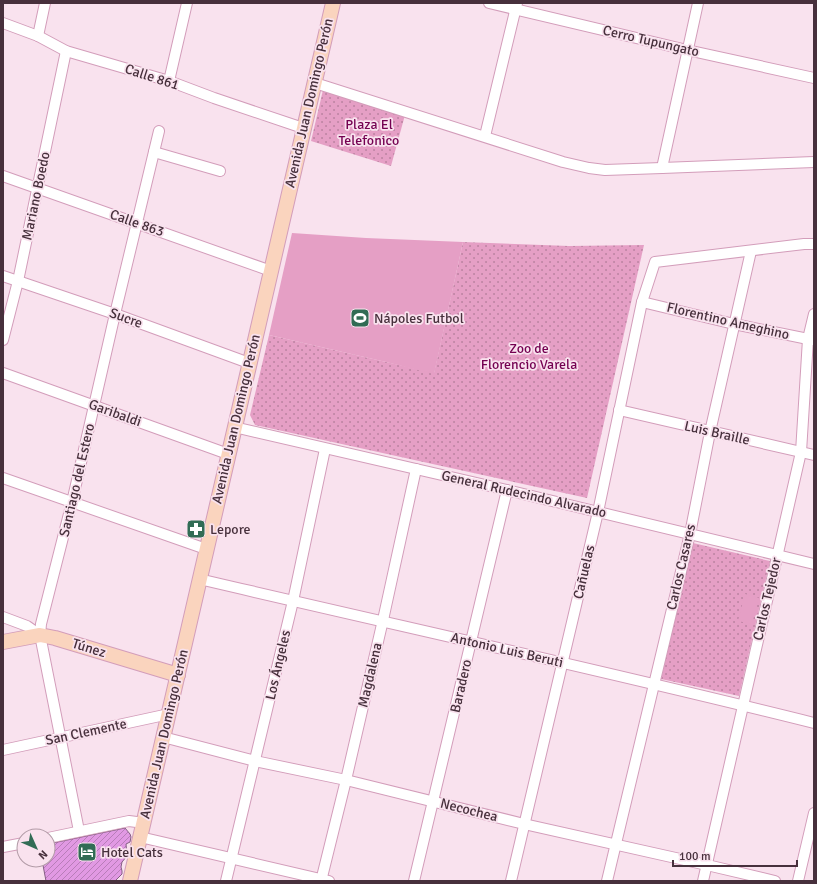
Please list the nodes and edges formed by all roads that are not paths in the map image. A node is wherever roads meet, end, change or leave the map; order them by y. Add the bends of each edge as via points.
1 (45, 3) edge
2 (187, 3) edge
3 (333, 3) edge
4 (489, 3) edge
5 (698, 3) edge
6 (516, 6) edge
7 (3, 23) edge
8 (38, 36) junction
9 (687, 50) junction
10 (66, 51) junction
11 (814, 78) edge
12 (169, 81) junction
13 (315, 83) junction
14 (303, 128) junction
15 (159, 131) dead end
16 (485, 136) junction
17 (154, 152) junction
18 (814, 162) edge
19 (662, 168) junction
20 (220, 172) dead end
21 (3, 176) edge
22 (37, 188) junction
23 (136, 223) junction
24 (814, 244) edge
25 (751, 251) junction
26 (270, 271) junction
27 (3, 276) edge
28 (18, 281) junction
29 (642, 302) junction
30 (115, 314) junction
31 (814, 314) edge
32 (734, 324) junction
33 (3, 340) edge
34 (811, 340) edge
35 (249, 363) junction
36 (3, 373) edge
37 (94, 406) junction
38 (619, 410) junction
39 (234, 428) junction
40 (710, 432) junction
41 (325, 449) junction
42 (801, 452) junction
43 (228, 454) junction
44 (814, 455) edge
45 (416, 469) junction
46 (3, 478) edge
47 (507, 490) junction
48 (72, 502) junction
49 (598, 512) junction
50 (690, 534) junction
51 (206, 549) junction
52 (777, 556) junction
53 (814, 564) edge
54 (199, 579) junction
55 (293, 601) junction
56 (3, 617) edge
57 (383, 620) junction
58 (40, 635) junction
59 (3, 642) edge
60 (471, 642) junction
61 (562, 662) junction
62 (178, 675) junction
63 (654, 684) junction
64 (743, 705) junction
65 (168, 714) junction
66 (814, 723) edge
67 (60, 737) junction
68 (163, 737) junction
69 (3, 750) edge
70 (255, 760) junction
71 (346, 780) junction
72 (433, 802) junction
73 (814, 813) edge
74 (144, 823) junction
75 (524, 824) junction
76 (79, 832) junction
77 (56, 836) edge
78 (140, 836) junction
79 (16, 845) edge
80 (615, 845) junction
81 (3, 848) edge
82 (232, 858) junction
83 (707, 865) junction
84 (324, 880) edge
85 (130, 881) edge
86 (226, 881) edge
87 (414, 881) edge
88 (511, 881) edge
89 (607, 881) edge
90 (703, 881) edge
91 (775, 881) edge
92 (798, 881) edge

1 - 8 street
2 - 12 street
3 - 13 main road, Avenida Juan Domingo Perón
4 - 6 street, Cerro Tupungato
5 - 9 street
6 - 9 street, Cerro Tupungato
6 - 16 street
7 - 8 street, Calle 861
8 - 10 street, Calle 861
9 - 11 street, Cerro Tupungato
9 - 19 street
10 - 12 street, Calle 861
10 - 22 street, Mariano Boedo
12 - 14 street, Calle 861
13 - 14 main road, Avenida Juan Domingo Perón
13 - 16 street
14 - 26 main road, Avenida Juan Domingo Perón
15 - 17 street, Santiago del Estero
16 - 19 street via 589,168
17 - 20 street
17 - 23 street, Santiago del Estero
18 - 19 street
21 - 22 street, Calle 863
22 - 23 street, Calle 863
22 - 28 street, Mariano Boedo
23 - 26 street, Calle 863
23 - 30 street, Santiago del Estero
24 - 25 street
25 - 29 street, Cañuelas via 655,262
25 - 32 street, Carlos Casares
26 - 35 main road, Avenida Juan Domingo Perón
27 - 28 street, Sucre
28 - 30 street, Sucre
28 - 33 street, Mariano Boedo
29 - 32 street, Florentino Ameghino
29 - 38 street, Cañuelas
30 - 35 street, Sucre
30 - 37 street, Santiago del Estero
31 - 34 street, Carlos Tejedor
32 - 34 street, Florentino Ameghino
32 - 40 street, Carlos Casares
34 - 42 street, Carlos Tejedor
35 - 39 main road, Avenida Juan Domingo Perón
36 - 37 street, Garibaldi
37 - 43 street, Garibaldi
37 - 48 street, Santiago del Estero
38 - 40 street, Luis Braille
38 - 49 street, Cañuelas
39 - 41 street, General Rudecindo Alvarado
39 - 43 main road, Avenida Juan Domingo Perón
40 - 42 street, Luis Braille
40 - 50 street, Carlos Casares
41 - 45 street, General Rudecindo Alvarado
41 - 55 street, Los Ángeles
42 - 44 street, Luis Braille
42 - 52 street, Carlos Tejedor
43 - 51 main road, Avenida Juan Domingo Perón
45 - 47 street, General Rudecindo Alvarado
45 - 57 street, Magdalena
46 - 48 street
47 - 49 street, General Rudecindo Alvarado
47 - 60 street, Baradero
48 - 51 street
48 - 58 street, Santiago del Estero
49 - 50 street, General Rudecindo Alvarado
49 - 61 street, Cañuelas
50 - 52 street, General Rudecindo Alvarado
50 - 63 street, Carlos Casares
51 - 54 main road, Avenida Juan Domingo Perón
52 - 53 street, General Rudecindo Alvarado
52 - 64 street, Carlos Tejedor
54 - 55 street, Antonio Luis Beruti
54 - 62 main road, Avenida Juan Domingo Perón
55 - 57 street, Antonio Luis Beruti
55 - 70 street, Los Ángeles
56 - 58 street, Túnez via 27,626
57 - 60 street, Antonio Luis Beruti
57 - 71 street, Magdalena
58 - 59 main road
58 - 62 main road, Túnez
58 - 67 street, Santiago del Estero
60 - 61 street, Antonio Luis Beruti
60 - 72 street, Baradero
61 - 63 street, Antonio Luis Beruti
61 - 75 street, Cañuelas
62 - 65 main road, Avenida Juan Domingo Perón
63 - 64 street, Antonio Luis Beruti
63 - 80 street, Carlos Casares
64 - 66 street, Antonio Luis Beruti
64 - 83 street, Carlos Tejedor
65 - 67 street, San Clemente
65 - 68 main road, Avenida Juan Domingo Perón
67 - 69 street, San Clemente
67 - 76 street, Santiago del Estero
68 - 70 street, Necochea
68 - 74 main road, Avenida Juan Domingo Perón
70 - 71 street, Necochea
70 - 82 street, Los Ángeles
71 - 72 street, Necochea
71 - 84 street, Magdalena
72 - 75 street, Necochea
72 - 87 street, Baradero
73 - 92 street
74 - 76 street via 129,821
74 - 78 main road, Avenida Juan Domingo Perón
75 - 80 street, Necochea
75 - 88 street, Cañuelas
76 - 77 street
78 - 82 street
78 - 85 main road, Avenida Juan Domingo Perón
79 - 81 street
80 - 83 street, Necochea
80 - 89 street, Carlos Casares
82 - 84 street
82 - 86 street, Los Ángeles
83 - 90 street, Carlos Tejedor
83 - 91 street, Necochea

